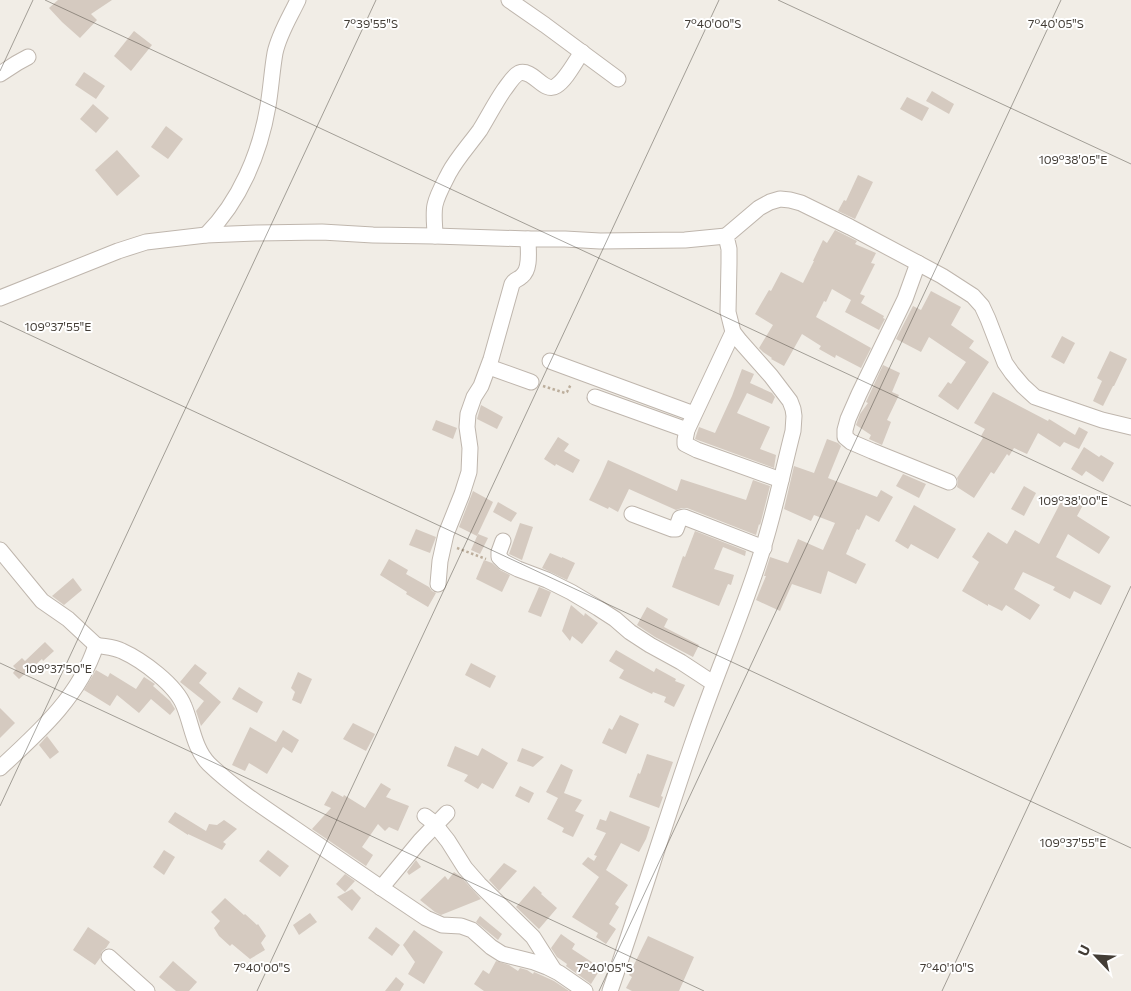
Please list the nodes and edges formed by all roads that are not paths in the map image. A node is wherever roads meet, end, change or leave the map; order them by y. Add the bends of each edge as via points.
1 (298, 0) edge
2 (510, 0) edge
3 (582, 52) junction
4 (28, 57) dead end
5 (0, 74) edge
6 (618, 79) dead end
7 (206, 236) junction
8 (435, 236) junction
9 (726, 236) junction
10 (528, 239) junction
11 (918, 263) junction
12 (0, 298) edge
13 (733, 332) junction
14 (550, 361) dead end
15 (488, 367) junction
16 (531, 382) road end
17 (595, 396) dead end
18 (694, 414) junction
19 (1131, 427) edge
20 (687, 430) junction
21 (781, 480) junction
22 (949, 482) dead end
23 (632, 514) dead end
24 (503, 541) dead end
25 (764, 548) junction
26 (0, 550) edge
27 (438, 584) dead end
28 (96, 645) junction
29 (713, 683) junction
30 (0, 768) edge
31 (447, 813) dead end
32 (430, 821) junction
33 (381, 888) junction
34 (109, 957) dead end
35 (555, 971) junction
36 (147, 991) edge
37 (585, 991) edge
38 (610, 991) edge

1 - 7 street via 275,51 268,107 256,153 235,199
2 - 3 street
3 - 6 street
3 - 8 street via 555,87 550,88 526,73 511,81 449,172 435,206
4 - 5 street
7 - 8 street via 322,232
7 - 12 street via 146,242
8 - 10 street
9 - 10 street via 685,240
9 - 11 street via 759,208 780,199 790,200 857,230
9 - 13 street via 729,249 728,312
10 - 15 street via 527,267 523,276 512,284
11 - 19 street via 973,296 982,306 1005,363 1035,397
11 - 22 street via 905,299 845,430 846,437 852,442
13 - 18 street
13 - 21 street via 771,376 793,409 793,431
14 - 18 street
15 - 16 street
15 - 27 street via 468,414 468,472 446,534
17 - 20 street
18 - 20 street
20 - 21 street via 685,440 690,447
21 - 25 street
23 - 25 street via 672,530 684,517
24 - 29 street via 500,557 508,565 571,592
25 - 29 street
26 - 28 street via 42,600
28 - 30 street via 91,661 69,696 39,732
28 - 33 street via 123,651 154,671 172,688 183,704 201,755 208,764 240,791
29 - 38 street
31 - 32 street
32 - 33 street via 420,841
32 - 35 street via 479,884 534,937
33 - 35 street via 431,921 472,930 502,954
34 - 36 street
35 - 37 street

